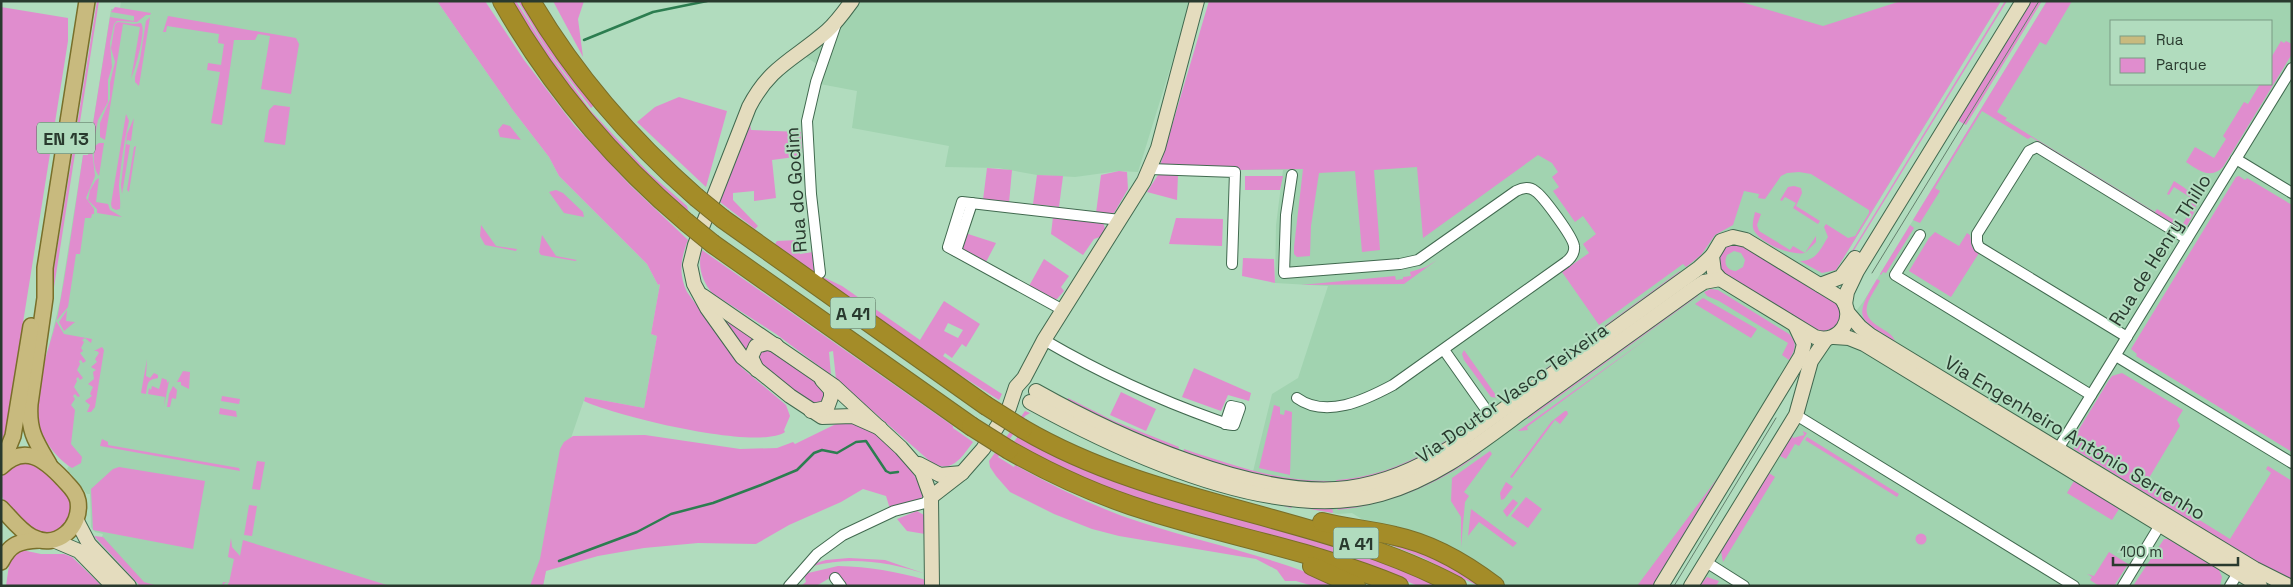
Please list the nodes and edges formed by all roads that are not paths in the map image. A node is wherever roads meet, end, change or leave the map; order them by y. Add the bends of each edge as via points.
1 (87, 1) edge
2 (502, 1) edge
3 (531, 1) edge
4 (852, 1) edge
5 (1197, 1) edge
6 (2012, 1) edge
7 (2023, 1) edge
8 (838, 20) junction
9 (2292, 68) edge
10 (2236, 159) junction
11 (1150, 168) junction
12 (1292, 175) dead end
13 (2292, 193) edge
14 (1120, 220) junction
15 (1920, 235) dead end
16 (2187, 239) junction
17 (1712, 256) junction
18 (1232, 264) dead end
19 (45, 268) junction
20 (820, 273) dead end
21 (1720, 279) junction
22 (1820, 285) junction
23 (698, 292) junction
24 (1846, 309) junction
25 (1063, 310) junction
26 (1796, 326) junction
27 (2127, 337) junction
28 (1830, 338) junction
29 (1044, 340) junction
30 (779, 346) junction
31 (1444, 350) junction
32 (2116, 356) junction
33 (759, 373) junction
34 (820, 378) junction
35 (1027, 393) junction
36 (2091, 396) junction
37 (1297, 398) dead end
38 (811, 411) junction
39 (1796, 415) junction
40 (1496, 423) junction
41 (1225, 424) dead end
42 (880, 428) junction
43 (2058, 449) junction
44 (908, 456) junction
45 (49, 464) junction
46 (2292, 464) edge
47 (1, 466) edge
48 (962, 473) junction
49 (931, 497) junction
50 (1, 508) edge
51 (1250, 513) junction
52 (932, 517) junction
53 (77, 521) junction
54 (2160, 525) junction
55 (46, 540) junction
56 (1287, 548) junction
57 (1, 562) edge
58 (1706, 562) junction
59 (2238, 573) junction
60 (113, 586) edge
61 (129, 586) edge
62 (789, 586) edge
63 (932, 586) edge
64 (1356, 586) edge
65 (1399, 586) edge
66 (1456, 586) edge
67 (1495, 586) edge
68 (1661, 586) edge
69 (1692, 586) edge
70 (1744, 586) edge
71 (2074, 586) edge
72 (2123, 586) edge
73 (2230, 586) edge
74 (2260, 586) edge
75 (2289, 586) edge

1 - 19 main road, EN 13
2 - 56 highway, A 41, bridge via 540,62 579,115 626,168 713,244 971,426 1053,474 1117,501
3 - 51 highway, A 41, bridge via 564,54 608,110 652,158 723,220 984,405 1023,429 1133,479
4 - 8 main road
5 - 11 main road
6 - 22 main road via 1850,266 1835,281
7 - 24 main road via 1857,271 1847,292
8 - 20 street, Rua do Godim via 816,82 807,121
8 - 23 main road via 778,67 754,98 692,255 691,274
9 - 10 street, Rua de Henry Thillo
10 - 13 street
10 - 16 street, Rua de Henry Thillo
11 - 14 main road
11 - 18 street via 1235,172
12 - 31 street via 1286,215 1284,273 1412,262 1429,254 1519,189 1531,188 1539,194 1573,241 1572,257
14 - 25 main road
14 - 25 street via 972,203 956,251
15 - 36 street via 1895,275
16 - 27 street, Rua de Henry Thillo
16 - 27 street via 2037,146 2029,151 1977,234 1979,247
17 - 21 main road via 1714,272
17 - 22 main road, Via Doutor Vasco Teixeira via 1721,241 1741,238
17 - 40 main road, Via Doutor Vasco Teixeira
19 - 45 main road, EN 13 via 45,298 29,420 31,432
19 - 47 main road, EN 13 via 36,298 13,436
21 - 26 main road, Via Engenheiro António Serrenho
21 - 40 main road, Via Doutor Vasco Teixeira via 1700,284
22 - 24 main road, Via Engenheiro António Serrenho via 1838,296
23 - 30 main road
23 - 33 main road via 742,358
24 - 28 main road via 1844,328
24 - 43 main road, Via Engenheiro António Serrenho via 1870,335
25 - 29 main road
26 - 28 main road, Via Engenheiro António Serrenho via 1815,338
26 - 68 main road via 1804,344 1801,356
27 - 32 street, Rua de Henry Thillo
28 - 39 main road via 1811,361
28 - 54 main road, Via Engenheiro António Serrenho via 1849,338 1864,344
29 - 35 main road via 1030,367
29 - 41 street via 1094,368
30 - 33 main road via 766,343 756,346 751,361
30 - 34 main road
31 - 37 street via 1402,380 1363,399 1323,408
31 - 40 street
32 - 36 street, Rua de Henry Thillo
32 - 46 street
33 - 38 main road
34 - 38 main road via 829,387 831,397 827,408
34 - 42 main road via 839,390
35 - 40 main road, Via Doutor Vasco Teixeira via 1105,440 1174,469 1262,495 1307,502 1346,501 1404,487 1450,464
35 - 48 main road via 1010,408 983,449
36 - 43 street, Rua de Henry Thillo
38 - 42 main road via 822,417 852,416
39 - 58 main road
39 - 71 street
42 - 44 main road
43 - 75 main road, Via Engenheiro António Serrenho via 2255,569
44 - 48 main road via 934,473
44 - 49 main road via 922,472
45 - 47 main road, EN 13 via 40,458 24,455
45 - 53 main road, EN 13 via 76,495
48 - 49 main road
48 - 52 main road
49 - 52 main road
49 - 62 street via 925,503 894,511 843,535 817,554
50 - 55 main road via 26,533
51 - 66 highway, A 41 via 1373,549
51 - 67 highway via 1305,518 1420,543 1461,562
52 - 63 main road
53 - 55 main road via 67,534
53 - 61 main road via 89,544
54 - 59 main road, Via Engenheiro António Serrenho
54 - 72 street
55 - 57 main road via 17,542
55 - 60 main road via 79,552
56 - 64 highway via 1312,566
56 - 65 highway, A 41
58 - 69 main road
58 - 70 street
59 - 73 street
59 - 74 main road, Via Engenheiro António Serrenho

